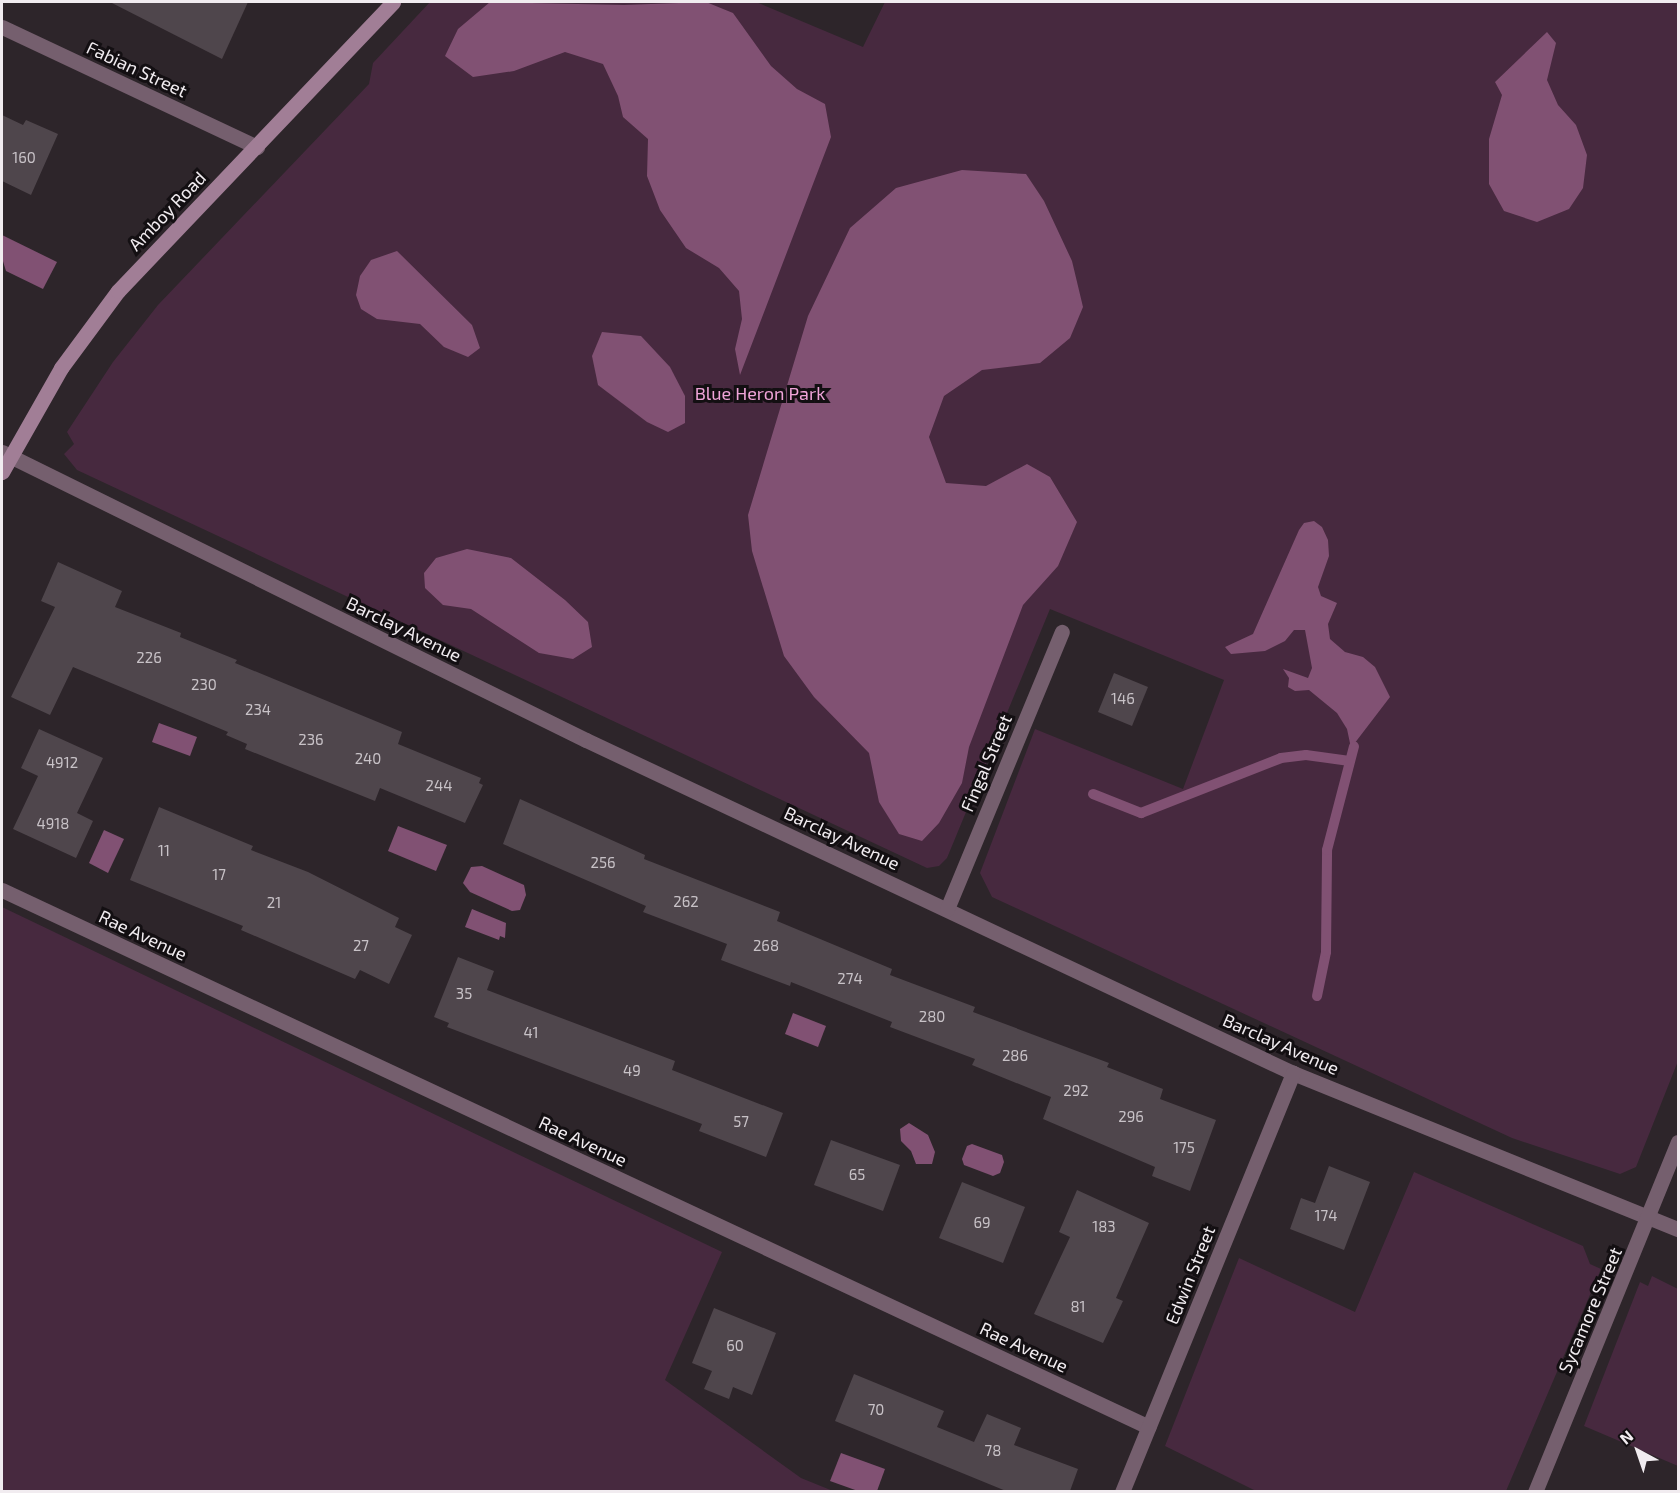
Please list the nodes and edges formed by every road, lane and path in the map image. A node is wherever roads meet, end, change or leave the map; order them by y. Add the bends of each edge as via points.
1 (393, 2) edge
2 (2, 27) edge
3 (257, 147) junction
4 (5, 454) edge
5 (2, 472) edge
6 (1062, 632) dead end
7 (2, 890) edge
8 (947, 909) junction
9 (1293, 1073) junction
10 (1678, 1142) edge
11 (1651, 1216) junction
12 (1678, 1229) edge
13 (1149, 1427) junction
14 (1122, 1491) edge
15 (1535, 1491) edge

1 - 3 main road, Amboy Road
2 - 3 street, Fabian Street
3 - 4 main road, Amboy Road via 118,291
4 - 5 main road, Amboy Road
4 - 8 street, Barclay Avenue via 586,740
6 - 8 street, Fingal Street
7 - 13 street, Rae Avenue
8 - 9 street, Barclay Avenue
9 - 11 street, Barclay Avenue
9 - 13 street, Edwin Street
10 - 11 street, Sycamore Street
11 - 12 street, Barclay Avenue
11 - 15 street, Sycamore Street
13 - 14 street, Edwin Street

